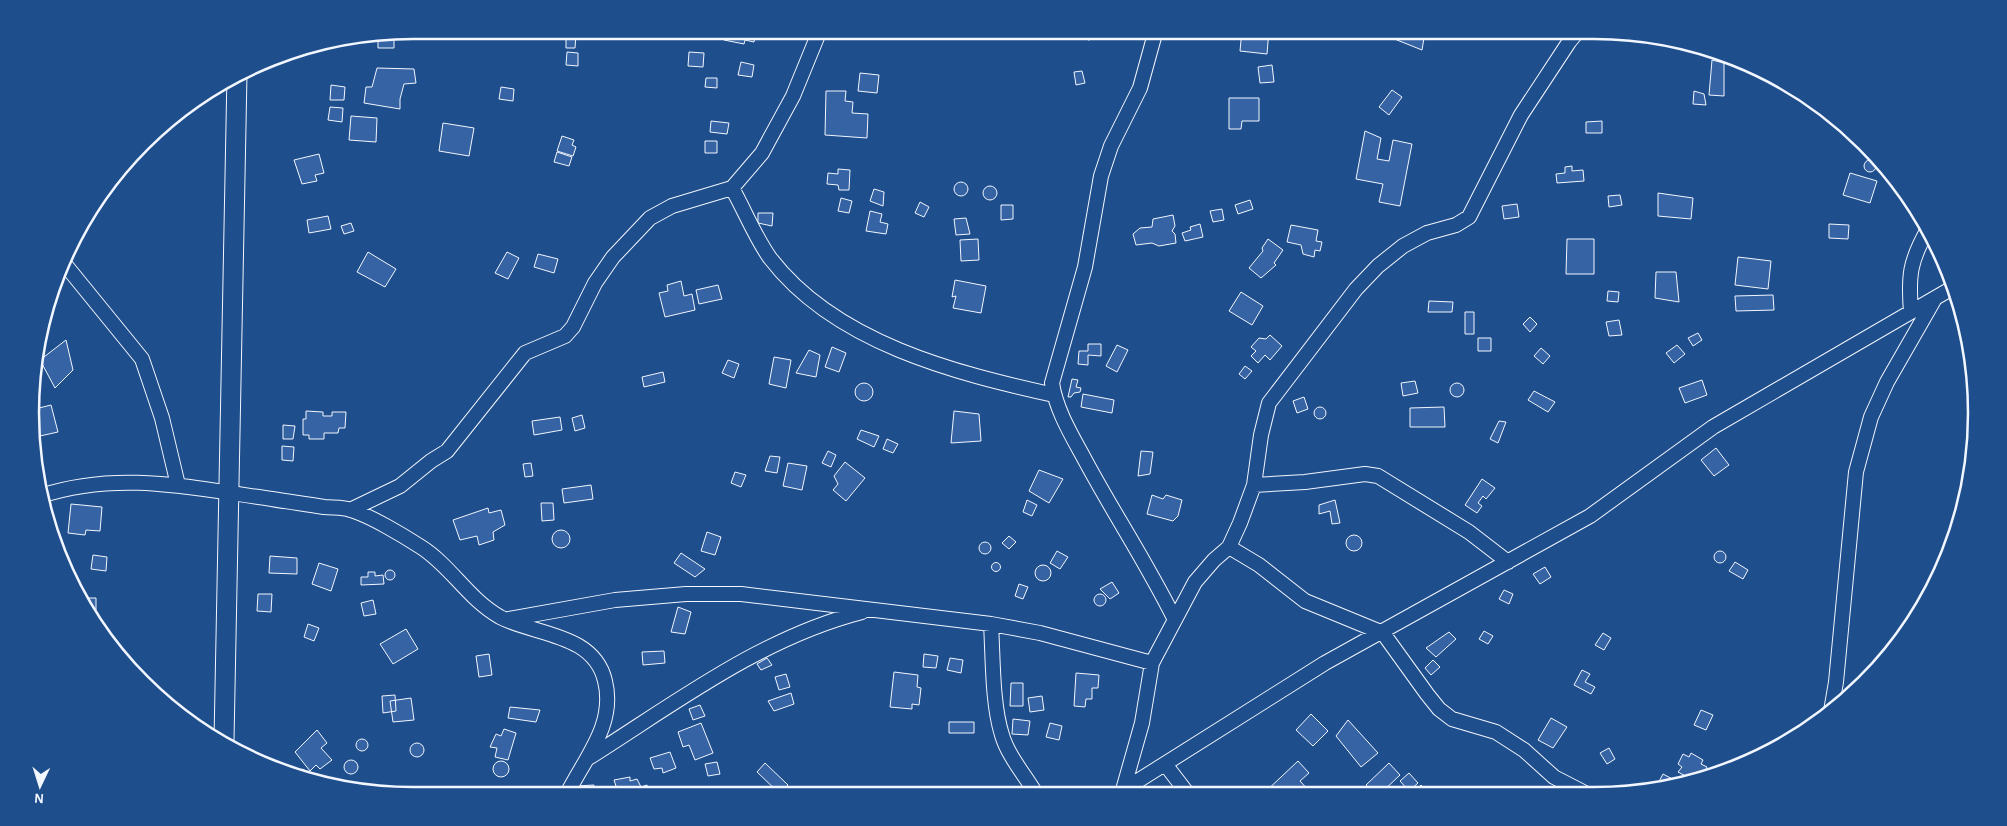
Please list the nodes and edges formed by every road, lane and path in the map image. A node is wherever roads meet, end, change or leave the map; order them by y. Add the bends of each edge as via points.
1 (816, 39) edge
2 (1154, 39) edge
3 (1572, 39) edge
4 (237, 83) edge
5 (732, 188) junction
6 (1924, 236) edge
7 (68, 268) edge
8 (1947, 291) edge
9 (1934, 300) junction
10 (1911, 312) junction
11 (1054, 396) junction
12 (178, 485) junction
13 (1254, 485) junction
14 (228, 493) junction
15 (48, 494) edge
16 (350, 510) junction
17 (1229, 547) junction
18 (1508, 562) junction
19 (870, 610) junction
20 (506, 620) junction
21 (1175, 620) junction
22 (991, 624) junction
23 (1383, 633) junction
24 (1152, 663) junction
25 (1833, 701) edge
26 (224, 736) edge
27 (590, 757) junction
28 (1165, 764) junction
29 (572, 787) edge
30 (1032, 787) edge
31 (1122, 787) edge
32 (1128, 787) edge
33 (1183, 787) edge
34 (1573, 787) edge

1 - 5 street via 793,96 762,153
2 - 11 street via 1140,88 1111,146 1101,176 1085,268 1052,383
3 - 13 street via 1521,115 1469,217 1456,225 1419,237 1378,266 1356,289 1282,384 1269,403 1264,420
4 - 14 street
5 - 11 street via 769,256 807,298 888,345 924,361
5 - 16 street via 672,206 650,218 613,257 595,283 573,327 565,336 525,353 447,451 400,486
6 - 10 street via 1914,253
7 - 12 street via 142,360 162,418
8 - 9 street
9 - 10 street
9 - 25 street via 1887,382 1871,417 1856,472
10 - 18 street via 1713,427 1590,516
11 - 21 street via 1106,500 1155,579
12 - 14 street
12 - 15 street via 144,481 105,482 72,486
13 - 17 street
13 - 18 street via 1365,474 1378,476 1469,532
14 - 16 street
14 - 26 street
16 - 20 street via 421,546 439,560 474,598
17 - 21 street via 1195,582
17 - 23 street via 1259,565 1305,601
18 - 23 street
19 - 20 street via 741,594 686,594 614,600
19 - 22 street
19 - 27 street via 812,627 752,654
20 - 27 street via 563,637 597,662 605,680 607,700 602,728
21 - 24 street
22 - 24 street via 1040,633
22 - 30 street via 997,713 1002,734
23 - 28 street via 1325,663
23 - 34 street via 1439,709 1452,719 1496,732 1524,750 1554,777
24 - 31 street via 1142,723
27 - 29 street
28 - 32 street
28 - 33 street

